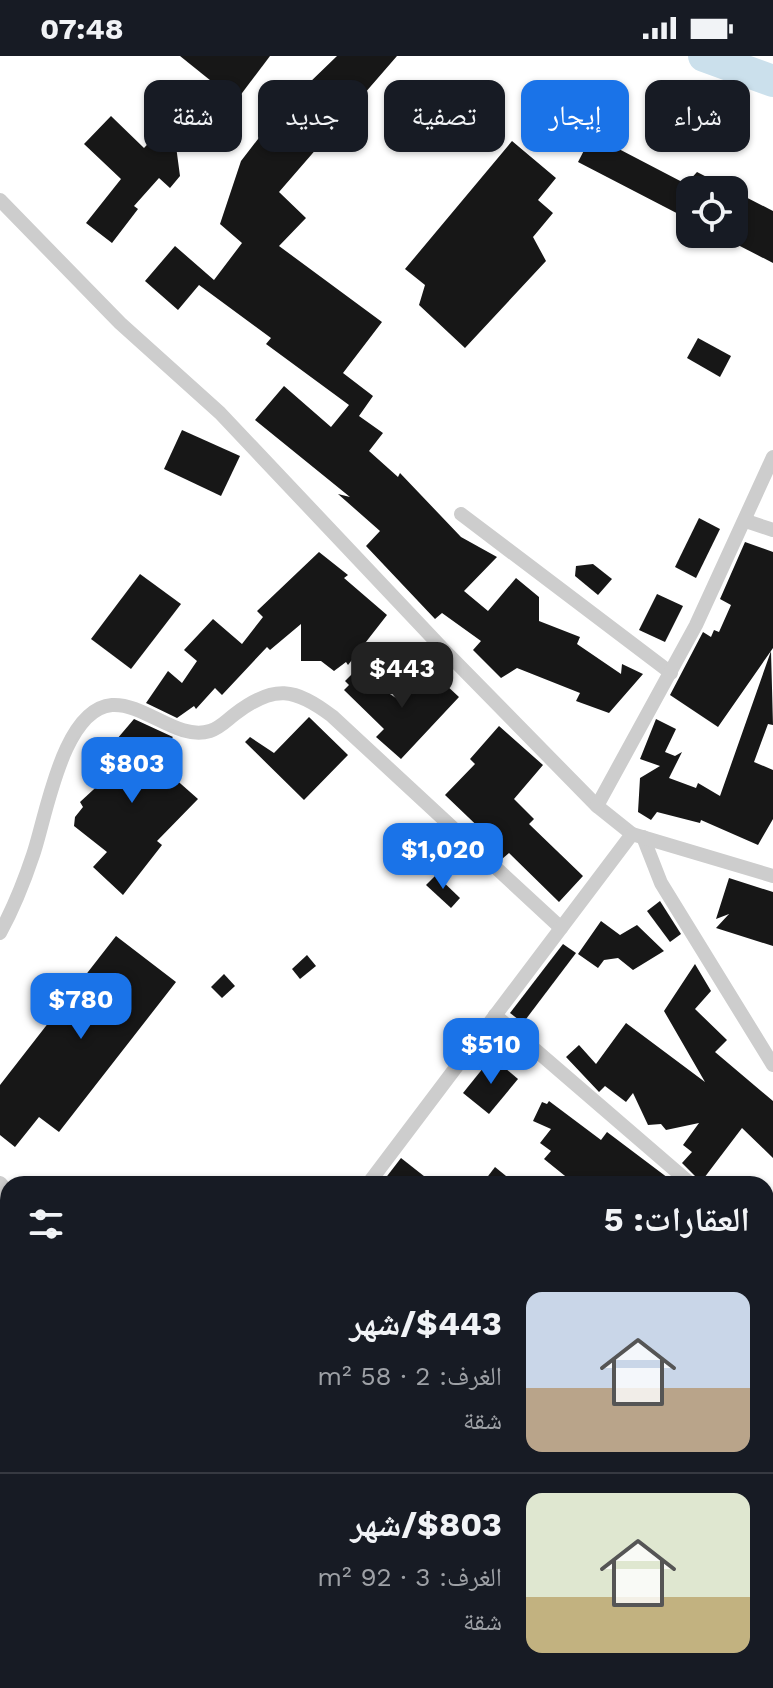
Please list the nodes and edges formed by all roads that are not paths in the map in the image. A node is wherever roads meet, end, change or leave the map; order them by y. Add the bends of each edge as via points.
1 (0, 200) edge
2 (773, 457) edge
3 (461, 514) dead end
4 (746, 521) junction
5 (773, 530) edge
6 (671, 673) junction
7 (597, 806) junction
8 (637, 836) junction
9 (773, 876) edge
10 (561, 928) junction
11 (0, 933) edge
12 (495, 1015) junction
13 (773, 1065) edge
14 (374, 1176) edge
15 (682, 1176) edge

1 - 7 street via 120,323 220,413
2 - 4 street
3 - 6 street
4 - 5 street
4 - 6 street
6 - 7 street
7 - 8 street
8 - 9 street
8 - 10 street
8 - 13 street
10 - 11 street via 332,716 307,697 278,693 259,697 205,732 182,729 122,706 100,709 80,725 62,758 34,853
10 - 12 street
12 - 14 street
12 - 15 street

